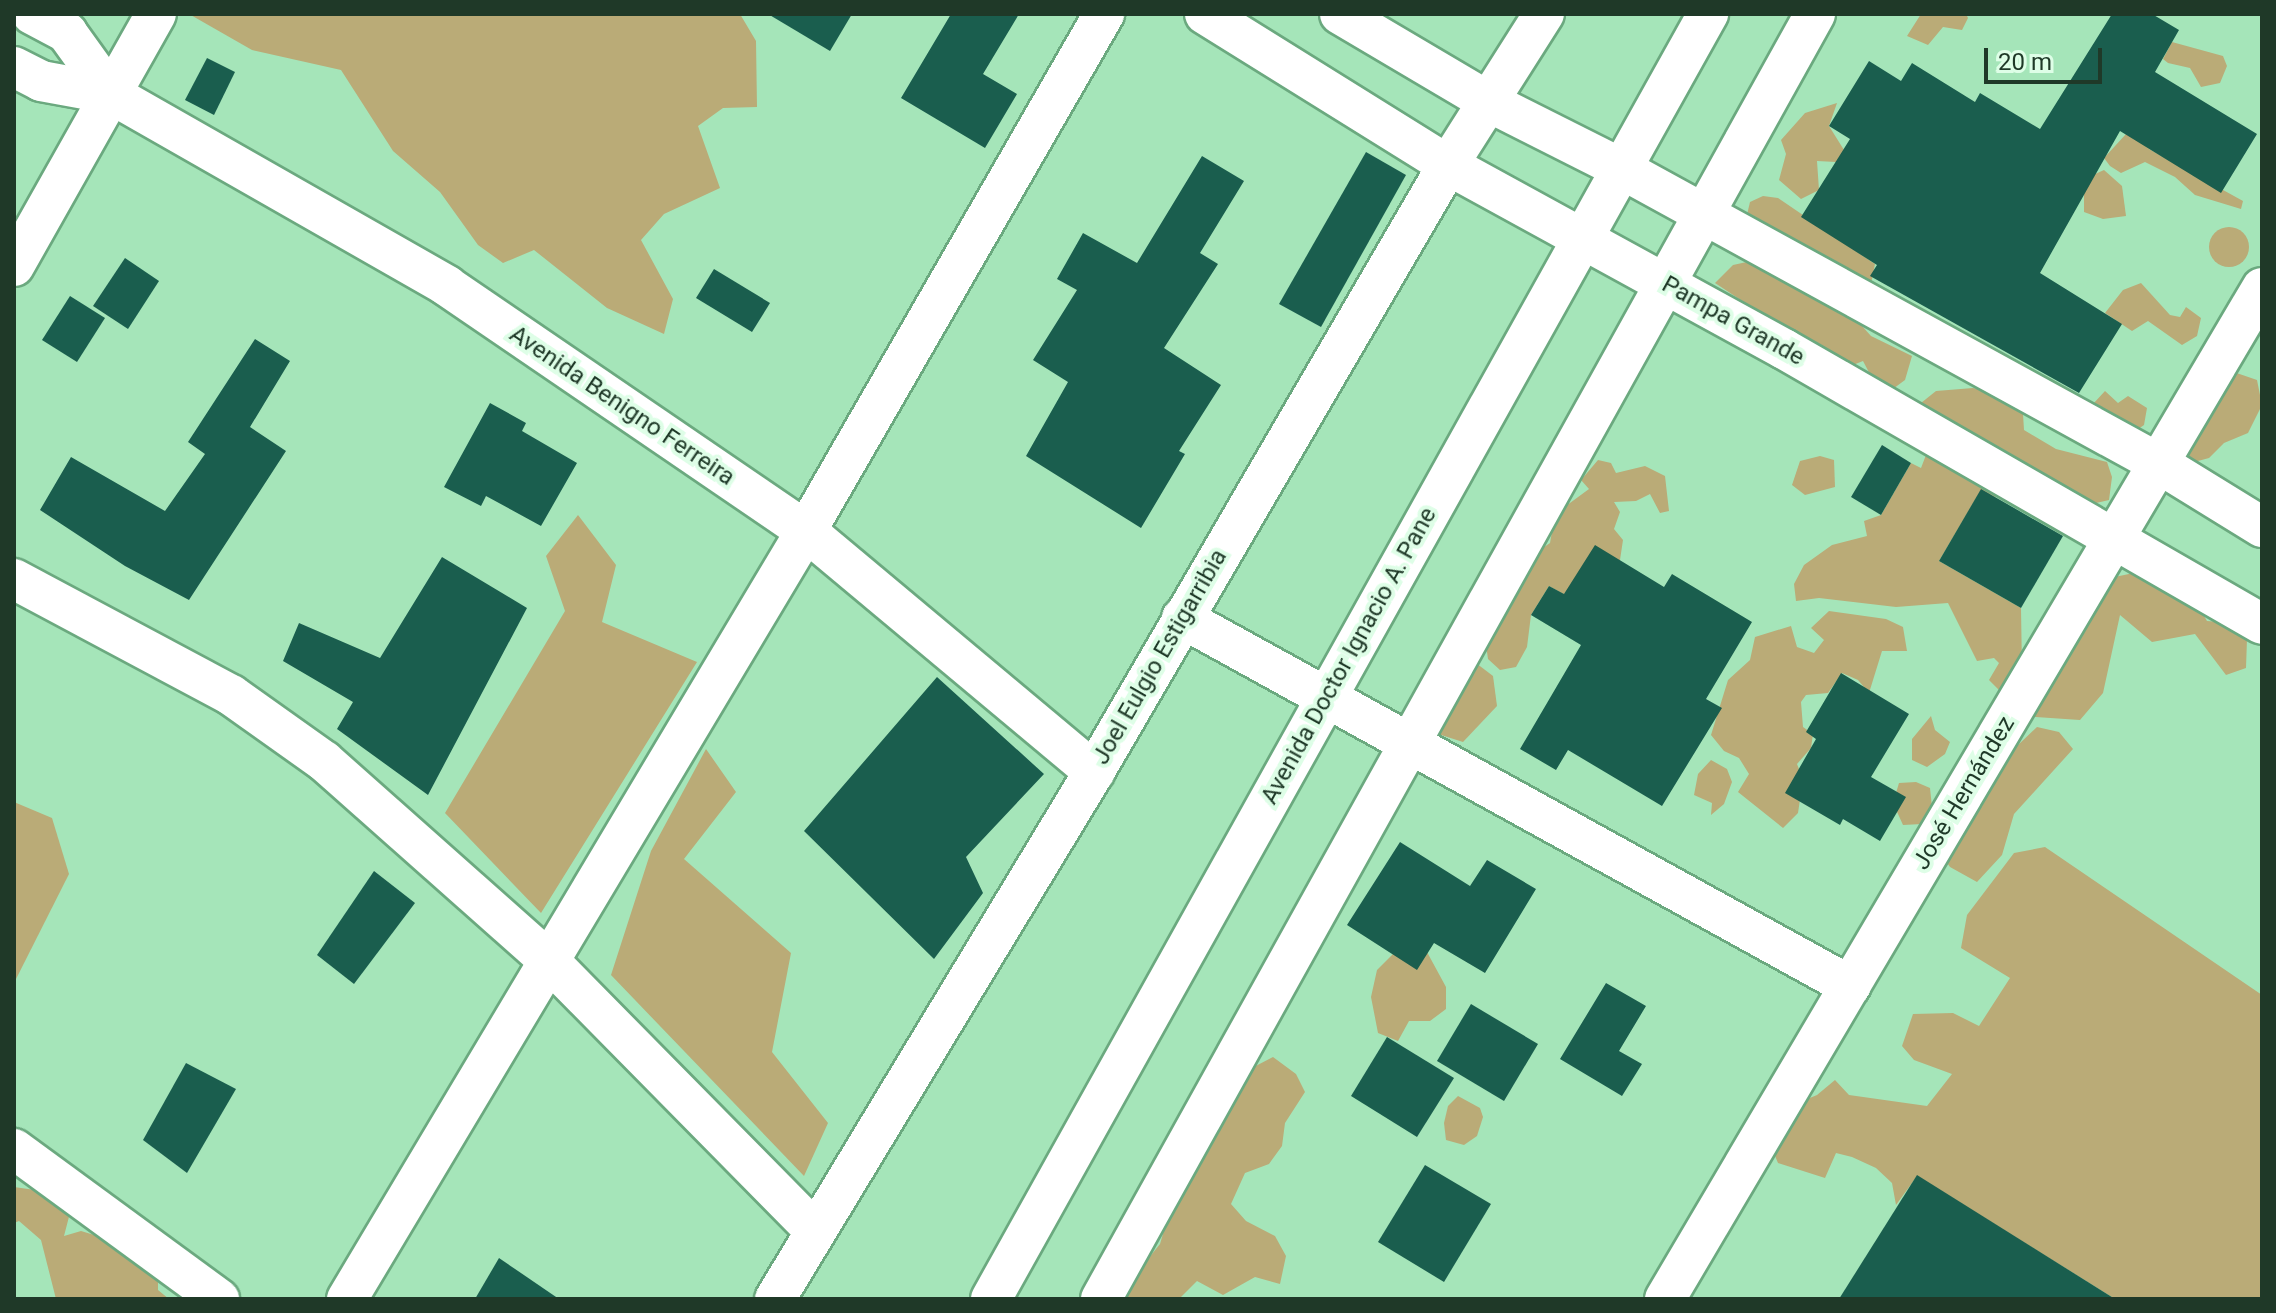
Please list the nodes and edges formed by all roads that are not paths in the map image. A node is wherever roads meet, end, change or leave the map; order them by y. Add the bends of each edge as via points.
1 (32, 14) edge
2 (156, 14) edge
3 (1104, 14) edge
4 (1205, 14) edge
5 (1340, 14) edge
6 (1544, 14) edge
7 (1708, 14) edge
8 (1815, 14) edge
9 (14, 67) edge
10 (111, 94) junction
11 (1489, 102) junction
12 (1448, 165) junction
13 (1620, 168) junction
14 (1704, 214) junction
15 (1581, 237) junction
16 (14, 266) edge
17 (1665, 283) junction
18 (2262, 288) edge
19 (2158, 463) junction
20 (2262, 527) edge
21 (806, 531) junction
22 (2116, 536) junction
23 (14, 579) edge
24 (1182, 618) junction
25 (2262, 624) edge
26 (1327, 696) junction
27 (1411, 741) junction
28 (1094, 772) junction
29 (549, 961) junction
30 (1850, 986) junction
31 (14, 1149) edge
32 (815, 1231) junction
33 (219, 1299) edge
34 (347, 1299) edge
35 (775, 1299) edge
36 (991, 1299) edge
37 (1101, 1299) edge
38 (1665, 1299) edge

1 - 10 street, Avenida Benigno Ferreira via 67,33
2 - 10 street
3 - 21 street
4 - 12 street, Pampa Grande
5 - 11 street
6 - 11 street, Joel Eulgio Estigarribia
7 - 13 street, Avenida Doctor Ignacio A. Pane
8 - 14 street
9 - 10 street, Avenida Benigno Ferreira via 41,81
10 - 16 street
10 - 21 street, Avenida Benigno Ferreira via 447,286
11 - 12 street, Joel Eulgio Estigarribia
11 - 13 street
12 - 15 street, Pampa Grande
12 - 24 street, Joel Eulgio Estigarribia
13 - 14 street
13 - 15 street, Avenida Doctor Ignacio A. Pane
14 - 17 street
14 - 19 street
15 - 17 street, Pampa Grande
15 - 26 street, Avenida Doctor Ignacio A. Pane
17 - 22 street, Pampa Grande
17 - 27 street
18 - 19 street, José Hernández
19 - 20 street
19 - 22 street, José Hernández
21 - 28 street, Avenida Benigno Ferreira
21 - 29 street
22 - 25 street, Pampa Grande
22 - 30 street, José Hernández
23 - 29 street via 231,695 324,761
24 - 26 street
24 - 28 street, Joel Eulgio Estigarribia
26 - 27 street
26 - 36 street, Avenida Doctor Ignacio A. Pane
27 - 30 street
27 - 37 street
28 - 32 street, Joel Eulgio Estigarribia
29 - 32 street
29 - 34 street
30 - 38 street, José Hernández
31 - 33 street
32 - 35 street, Joel Eulgio Estigarribia

